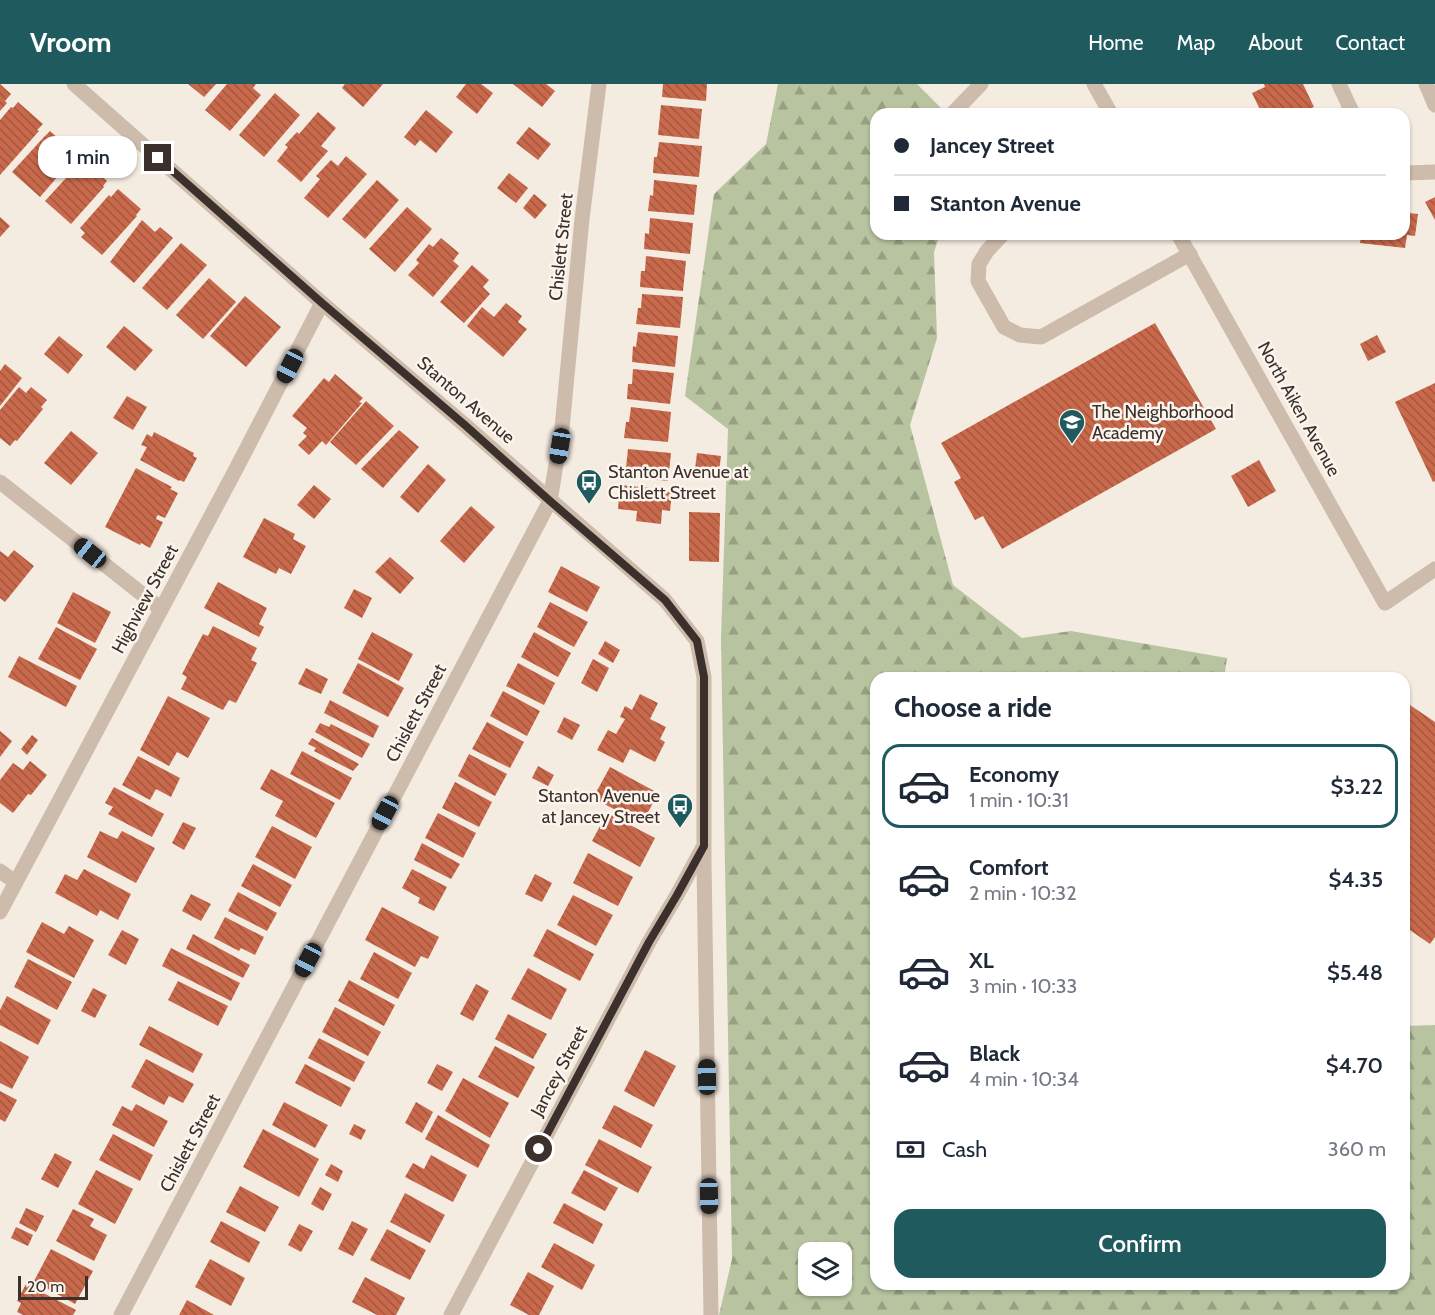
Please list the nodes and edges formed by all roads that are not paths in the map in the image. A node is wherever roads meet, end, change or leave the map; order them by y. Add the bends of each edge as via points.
1 (74, 84) edge
2 (599, 84) edge
3 (981, 84) edge
4 (1094, 84) edge
5 (1339, 84) edge
6 (1425, 84) edge
7 (1435, 105) edge
8 (958, 108) edge
9 (1108, 108) edge
10 (1350, 108) edge
11 (1435, 172) edge
12 (1410, 173) edge
13 (997, 240) edge
14 (1182, 240) edge
15 (1190, 254) junction
16 (322, 303) junction
17 (0, 482) edge
18 (550, 501) junction
19 (1435, 569) edge
20 (161, 609) junction
21 (704, 846) junction
22 (0, 871) edge
23 (15, 882) junction
24 (0, 912) edge
25 (121, 1315) edge
26 (451, 1315) edge
27 (711, 1315) edge

1 - 16 street, Stanton Avenue
2 - 18 street, Chislett Street via 562,428
3 - 8 street
4 - 9 street
5 - 10 street
6 - 7 street
11 - 12 street
13 - 15 street via 979,264 978,281 1004,327 1020,335 1041,337
14 - 15 street, North Aiken Avenue
15 - 19 street, North Aiken Avenue via 1385,603
16 - 18 street, Stanton Avenue
16 - 20 street, Highview Street
17 - 20 street
18 - 21 street, Stanton Avenue via 665,600 697,641 704,677
18 - 25 street, Chislett Street
20 - 23 street, Highview Street
21 - 26 street, Jancey Street
21 - 27 street, Stanton Avenue
22 - 23 street
23 - 24 street, Highview Street

